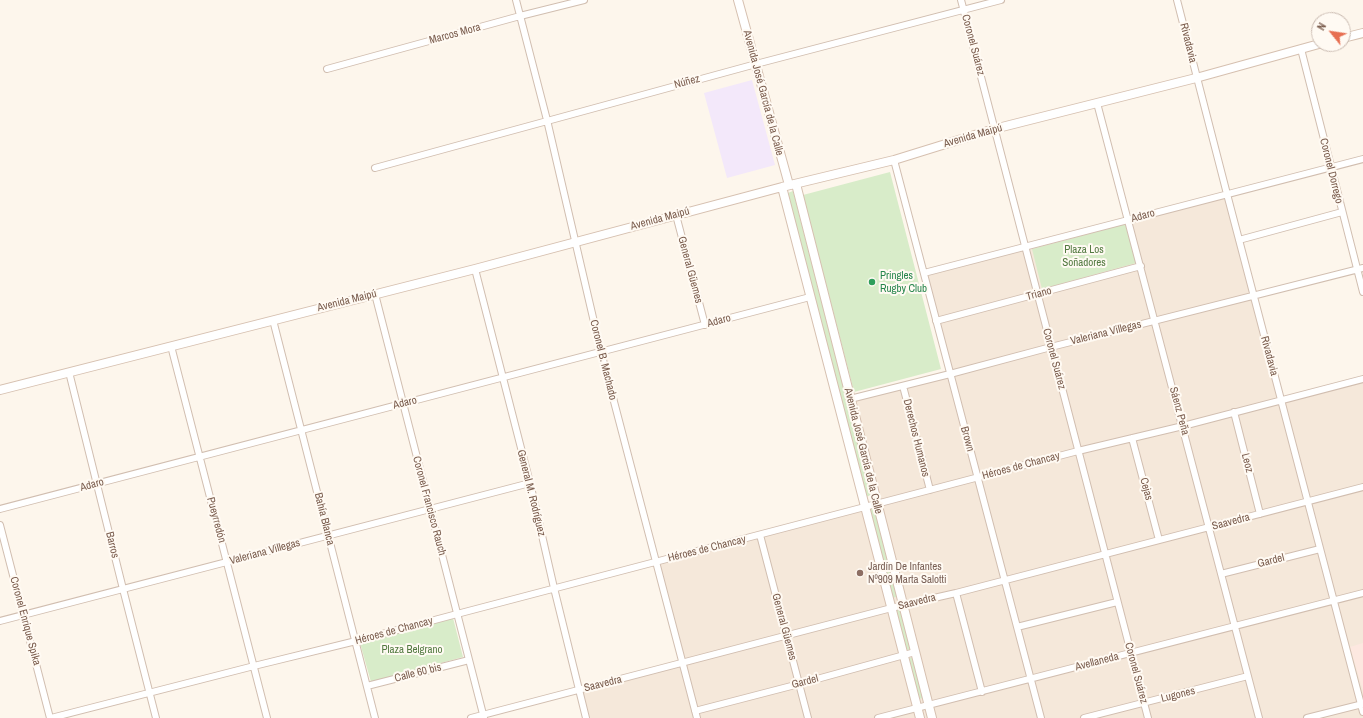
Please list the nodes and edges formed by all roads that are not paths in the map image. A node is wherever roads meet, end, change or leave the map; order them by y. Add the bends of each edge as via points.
1 (516, 0) edge
2 (584, 0) edge
3 (738, 0) edge
4 (961, 0) edge
5 (1001, 0) edge
6 (1177, 0) edge
7 (963, 10) junction
8 (520, 16) junction
9 (1363, 33) edge
10 (1351, 36) edge
11 (1311, 46) edge
12 (1300, 49) junction
13 (756, 64) junction
14 (327, 69) dead end
15 (1196, 78) junction
16 (1097, 103) junction
17 (547, 120) junction
18 (994, 129) junction
19 (1363, 159) edge
20 (894, 160) junction
21 (375, 168) dead end
22 (1330, 168) junction
23 (789, 185) junction
24 (1227, 194) junction
25 (1342, 212) junction
26 (676, 215) junction
27 (1128, 220) junction
28 (1239, 240) junction
29 (576, 242) junction
30 (1025, 247) junction
31 (1141, 266) junction
32 (1360, 268) edge
33 (475, 269) junction
34 (924, 273) junction
35 (1363, 292) edge
36 (375, 294) junction
37 (1038, 295) junction
38 (1254, 296) junction
39 (810, 297) junction
40 (273, 320) junction
41 (936, 321) junction
42 (1155, 321) junction
43 (704, 325) junction
44 (171, 346) junction
45 (1051, 347) junction
46 (601, 352) junction
47 (69, 372) junction
48 (950, 374) junction
49 (502, 378) junction
50 (1363, 379) edge
51 (903, 386) junction
52 (0, 390) edge
53 (850, 399) junction
54 (1281, 400) junction
55 (402, 404) junction
56 (1234, 412) junction
57 (1183, 426) junction
58 (301, 430) junction
59 (1132, 438) junction
60 (1078, 451) junction
61 (199, 457) junction
62 (978, 477) junction
63 (96, 484) junction
64 (530, 484) junction
65 (1363, 487) edge
66 (930, 490) junction
67 (1308, 502) junction
68 (877, 504) junction
69 (865, 506) junction
70 (0, 509) edge
71 (430, 509) junction
72 (1260, 514) junction
73 (0, 525) edge
74 (1209, 527) junction
75 (760, 535) junction
76 (328, 536) junction
77 (1159, 540) junction
78 (1320, 549) junction
79 (1105, 554) junction
80 (227, 562) junction
81 (656, 562) junction
82 (1222, 574) junction
83 (1004, 580) junction
84 (554, 588) junction
85 (123, 589) junction
86 (956, 593) junction
87 (1363, 593) edge
88 (1334, 601) junction
89 (1117, 602) junction
90 (903, 605) junction
91 (892, 608) junction
92 (457, 614) junction
93 (23, 615) junction
94 (0, 621) edge
95 (1235, 626) junction
96 (1017, 627) junction
97 (786, 637) junction
98 (356, 641) junction
99 (915, 652) junction
100 (1131, 654) junction
101 (903, 655) junction
102 (469, 660) junction
103 (682, 663) junction
104 (254, 666) junction
105 (1248, 676) junction
106 (1030, 680) junction
107 (799, 684) junction
108 (367, 686) junction
109 (579, 690) junction
110 (982, 692) junction
111 (149, 693) junction
112 (1144, 703) junction
113 (928, 704) junction
114 (1362, 704) edge
115 (917, 707) junction
116 (695, 711) junction
117 (1363, 712) edge
118 (483, 716) edge
119 (51, 718) edge
120 (156, 718) edge
121 (267, 718) edge
122 (375, 718) edge
123 (471, 718) edge
124 (586, 718) edge
125 (697, 718) edge
126 (808, 718) edge
127 (878, 718) edge
128 (920, 718) edge
129 (932, 718) edge
130 (1040, 718) edge
131 (1084, 718) edge
132 (1148, 718) edge
133 (1259, 718) edge
134 (1307, 718) edge

1 - 8 street, Coronel B. Machado
2 - 8 street, Marcos Mora
3 - 13 main road, Avenida José García de la Calle
4 - 7 street, Coronel Suárez
5 - 7 street, Núñez
6 - 15 street, Rivadavia
7 - 13 street, Núñez
7 - 18 street, Coronel Suárez
8 - 14 street, Marcos Mora
8 - 17 street, Coronel B. Machado
9 - 10 main road
11 - 12 main road, Avenida Maipú
12 - 15 main road, Avenida Maipú
12 - 22 street, Coronel Dorrego
13 - 17 street, Núñez
13 - 23 main road, Avenida José García de la Calle
15 - 16 main road, Avenida Maipú
15 - 24 street, Rivadavia
16 - 18 main road, Avenida Maipú
16 - 27 street, Sáenz Peña
17 - 21 street, Núñez
17 - 29 street, Coronel B. Machado
18 - 20 main road, Avenida Maipú
18 - 30 street, Coronel Suárez
19 - 22 street, Adaro
20 - 23 main road, Avenida Maipú
20 - 34 street, Brown
22 - 24 street, Adaro
22 - 25 street, Coronel Dorrego
23 - 26 main road, Avenida Maipú
23 - 39 main road, Avenida José García de la Calle
23 - 53 main road, Avenida José García de la Calle
24 - 27 street, Adaro
24 - 28 street, Rivadavia
25 - 28 street
25 - 32 street, Coronel Dorrego
26 - 29 main road, Avenida Maipú
26 - 43 street, General Güemes
27 - 30 street, Adaro
27 - 31 street, Sáenz Peña
28 - 38 street, Rivadavia
29 - 33 main road, Avenida Maipú
29 - 46 street, Coronel B. Machado
30 - 34 street, Adaro
30 - 37 street, Coronel Suárez
31 - 37 street, Triano
31 - 42 street, Sáenz Peña
32 - 35 street, Coronel Dorrego
32 - 38 street, Valeriana Villegas
33 - 36 main road, Avenida Maipú
33 - 49 street, General M. Rodríguez
34 - 41 street, Brown
36 - 40 main road, Avenida Maipú
36 - 55 street, Coronel Francisco Rauch
37 - 41 street, Triano
37 - 45 street, Coronel Suárez
38 - 42 street, Valeriana Villegas
38 - 54 street, Rivadavia
39 - 43 street, Adaro
39 - 69 main road, Avenida José García de la Calle
40 - 44 main road, Avenida Maipú
40 - 58 street, Bahía Blanca
41 - 48 street, Brown
42 - 45 street, Valeriana Villegas
42 - 57 street, Sáenz Peña
43 - 46 street, Adaro
44 - 47 main road, Avenida Maipú
44 - 61 street, Pueyrredón
45 - 48 street, Valeriana Villegas
45 - 60 street, Coronel Suárez
46 - 49 street, Adaro
46 - 81 street, Coronel B. Machado
47 - 52 main road, Avenida Maipú
47 - 63 street, Barros
48 - 51 street, Valeriana Villegas
48 - 62 street, Brown
49 - 55 street, Adaro
49 - 64 street, General M. Rodríguez
50 - 54 street, Héroes de Chancay
51 - 53 street, Valeriana Villegas
51 - 66 street, Derechos Humanos
53 - 68 main road, Avenida José García de la Calle
54 - 56 street, Héroes de Chancay
54 - 67 street, Rivadavia
55 - 58 street, Adaro
55 - 71 street, Coronel Francisco Rauch
56 - 57 street, Héroes de Chancay
56 - 72 street, Leoz
57 - 59 street, Héroes de Chancay
57 - 74 street, Sáenz Peña
58 - 61 street, Adaro
58 - 76 street, Bahía Blanca
59 - 60 street, Héroes de Chancay
59 - 77 street, Cejas
60 - 62 street, Héroes de Chancay
60 - 79 street, Coronel Suárez
61 - 63 street, Adaro
61 - 80 street, Pueyrredón
62 - 66 street, Héroes de Chancay
62 - 83 street, Brown
63 - 70 street, Adaro
63 - 85 street, Barros
64 - 71 street, Valeriana Villegas
64 - 84 street, General M. Rodríguez
65 - 67 street, Saavedra
66 - 68 street, Héroes de Chancay
67 - 72 street, Saavedra
67 - 78 street, Rivadavia
68 - 69 street, Héroes de Chancay
68 - 90 main road, Avenida José García de la Calle
69 - 75 street, Héroes de Chancay
69 - 91 main road, Avenida José García de la Calle
71 - 76 street, Valeriana Villegas
71 - 92 street, Coronel Francisco Rauch
72 - 74 street, Saavedra
73 - 93 street, Coronel Enrique Spika
74 - 77 street, Saavedra
74 - 82 street, Sáenz Peña
75 - 81 street, Héroes de Chancay
75 - 97 street, General Güemes
76 - 80 street, Valeriana Villegas
76 - 98 street, Bahía Blanca
77 - 79 street, Saavedra
78 - 82 street, Gardel
78 - 88 street, Rivadavia
79 - 83 street, Saavedra
79 - 89 street, Coronel Suárez
80 - 85 street, Valeriana Villegas
80 - 104 street, Pueyrredón
81 - 84 street, Héroes de Chancay
81 - 103 street, Coronel B. Machado
82 - 95 street, Sáenz Peña
83 - 86 street, Saavedra
83 - 96 street, Brown
84 - 92 street, Héroes de Chancay
84 - 109 street, General M. Rodríguez
85 - 93 street, Valeriana Villegas
85 - 111 street, Barros
86 - 90 street, Saavedra
86 - 110 street
87 - 88 street, Avellaneda
88 - 95 street, Avellaneda
88 - 114 street, Rivadavia
89 - 96 street
89 - 100 street, Coronel Suárez
90 - 91 street, Saavedra
90 - 99 main road, Avenida José García de la Calle
91 - 97 street, Saavedra
91 - 101 main road, Avenida José García de la Calle
92 - 98 street, Héroes de Chancay
92 - 102 street, Coronel Francisco Rauch
93 - 94 street, Valeriana Villegas
93 - 119 street, Coronel Enrique Spika
95 - 100 street, Avellaneda
95 - 105 street, Sáenz Peña
96 - 106 street, Brown
97 - 103 street, Saavedra
97 - 107 street, General Güemes
98 - 104 street, Héroes de Chancay
98 - 108 street, Bahía Blanca
99 - 101 street, Gardel
99 - 113 main road, Avenida José García de la Calle
100 - 106 street, Avellaneda
100 - 112 street, Coronel Suárez
101 - 107 street, Gardel
101 - 115 main road, Avenida José García de la Calle
102 - 108 street, Calle 60 bis
102 - 118 street, Coronel Francisco Rauch
103 - 109 street, Saavedra
103 - 116 street, Coronel B. Machado
104 - 111 street, Héroes de Chancay
104 - 121 street, Pueyrredón
105 - 112 street, Lugones
105 - 133 street, Sáenz Peña
106 - 110 street, Avellaneda
106 - 130 street, Brown
107 - 116 street, Gardel
107 - 126 street, General Güemes
108 - 122 street, Bahía Blanca
109 - 118 street, Saavedra
109 - 124 street, General M. Rodríguez
110 - 113 street, Avellaneda
111 - 119 street, Héroes de Chancay
111 - 120 street, Barros
112 - 131 street, Lugones
112 - 132 street, Coronel Suárez
113 - 115 street, Avellaneda
113 - 129 main road, Avenida José García de la Calle
114 - 117 street, Rivadavia
114 - 134 street
115 - 127 street, Avellaneda
115 - 128 main road, Avenida José García de la Calle
116 - 125 street, Coronel B. Machado
118 - 123 street, Saavedra

